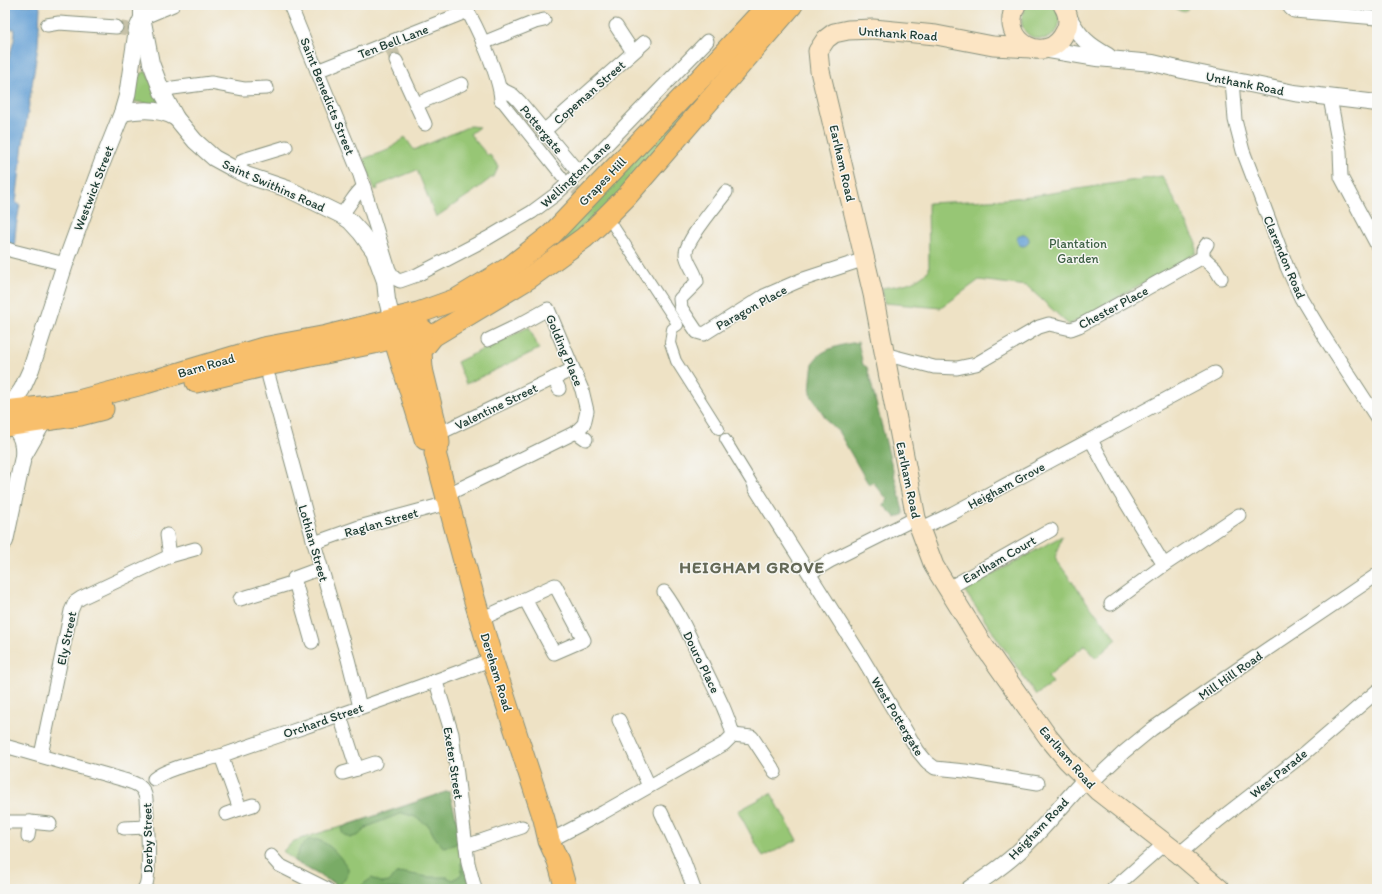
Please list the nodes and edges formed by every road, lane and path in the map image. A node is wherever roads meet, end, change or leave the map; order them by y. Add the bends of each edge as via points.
1 (173, 5) edge
2 (290, 5) edge
3 (768, 5) edge
4 (792, 5) edge
5 (1288, 5) edge
6 (466, 8) edge
7 (1013, 9) edge
8 (1065, 11) edge
9 (1377, 18) edge
10 (544, 20) dead end
11 (133, 22) edge
12 (47, 25) dead end
13 (616, 26) dead end
14 (826, 39) joint
15 (707, 40) dead end
16 (645, 42) dead end
17 (970, 42) junction
18 (483, 43) junction
19 (1037, 48) junction
20 (392, 51) junction
21 (633, 52) junction
22 (1113, 59) junction
23 (317, 71) junction
24 (1232, 80) junction
25 (462, 84) dead end
26 (267, 88) dead end
27 (162, 92) junction
28 (501, 94) junction
29 (1330, 98) junction
30 (416, 104) junction
31 (1377, 104) edge
32 (122, 113) junction
33 (176, 118) junction
34 (425, 124) dead end
35 (544, 131) junction
36 (286, 147) dead end
37 (236, 170) junction
38 (579, 173) junction
39 (562, 177) tunnel mouth
40 (364, 188) junction
41 (726, 192) dead end
42 (341, 215) junction
43 (614, 227) tunnel mouth
44 (1207, 244) dead end
45 (1377, 245) edge
46 (5, 248) edge
47 (1203, 257) junction
48 (865, 259) junction
49 (65, 264) junction
50 (394, 278) joint
51 (1222, 278) dead end
52 (492, 300) junction
53 (401, 327) junction
54 (488, 340) dead end
55 (884, 354) junction
56 (31, 369) junction
57 (422, 369) junction
58 (574, 369) junction
59 (1215, 373) dead end
60 (269, 378) dead end
61 (42, 414) junction
62 (7, 418) edge
63 (1377, 418) edge
64 (718, 429) dead end
65 (725, 439) dead end
66 (1091, 440) junction
67 (437, 443) junction
68 (24, 456) junction
69 (755, 488) joint
70 (447, 499) junction
71 (1239, 515) dead end
72 (918, 523) junction
73 (1051, 530) dead end
74 (167, 535) dead end
75 (5, 541) edge
76 (314, 543) junction
77 (195, 549) dead end
78 (170, 556) junction
79 (1164, 565) junction
80 (321, 568) junction
81 (810, 573) junction
82 (1377, 575) edge
83 (295, 582) junction
84 (947, 588) junction
85 (664, 592) dead end
86 (240, 599) dead end
87 (525, 599) junction
88 (1110, 604) dead end
89 (481, 619) junction
90 (312, 642) dead end
91 (492, 659) junction
92 (436, 682) junction
93 (1377, 691) edge
94 (360, 707) junction
95 (340, 716) junction
96 (619, 720) dead end
97 (733, 735) junction
98 (5, 746) edge
99 (41, 756) junction
100 (221, 756) junction
101 (374, 763) dead end
102 (357, 769) junction
103 (775, 772) dead end
104 (343, 773) dead end
105 (154, 779) dead end
106 (1088, 782) junction
107 (1038, 783) dead end
108 (649, 786) junction
109 (253, 805) dead end
110 (240, 809) junction
111 (661, 812) dead end
112 (226, 814) dead end
113 (5, 822) edge
114 (30, 822) junction
115 (50, 824) dead end
116 (147, 827) junction
117 (522, 827) dead end
118 (124, 828) dead end
119 (28, 836) dead end
120 (550, 841) junction
121 (466, 846) junction
122 (1172, 849) junction
123 (271, 856) dead end
124 (144, 889) edge
125 (327, 889) edge
126 (475, 889) edge
127 (566, 889) edge
128 (694, 889) edge
129 (969, 889) edge
130 (1113, 889) edge
131 (1220, 889) edge

1 - 11 street
2 - 23 street, Saint Benedicts Street
3 - 53 main road, Grapes Hill via 552,234 510,267 463,295 431,308
4 - 52 main road via 627,196 602,221 584,238 529,278
5 - 9 street via 1294,11
6 - 18 street
6 - 20 street, Ten Bell Lane
7 - 17 main road, Unthank Road via 995,36
7 - 19 main road via 1014,32 1019,40
8 - 19 main road via 1067,29 1063,37 1051,47
8 - 22 street, Unthank Road via 1090,46
10 - 18 street
11 - 12 street
11 - 27 street, Saint Swithins Road
11 - 32 street, Westwick Street via 127,96
13 - 21 street, Copeman Street
14 - 17 main road, Unthank Road via 848,30 873,29 936,35
14 - 48 main road, Earlham Road via 818,51 818,59
15 - 38 street, Wellington Lane via 671,71
16 - 21 street, Copeman Street
17 - 19 main road, Unthank Road
18 - 28 street
19 - 22 street, Unthank Road
20 - 23 street, Ten Bell Lane
20 - 30 street
21 - 35 street, Copeman Street
22 - 24 street, Unthank Road via 1153,63
23 - 40 street, Saint Benedicts Street
24 - 29 street, Unthank Road
24 - 63 street, Clarendon Road via 1235,120 1243,151 1287,267 1301,298
25 - 30 street
26 - 27 street via 244,89 211,83
27 - 33 street, Saint Swithins Road
28 - 35 street, Pottergate via 513,95
28 - 39 street via 503,103
29 - 31 street, Unthank Road
29 - 45 street via 1340,151 1341,177
30 - 34 street
32 - 33 street, Saint Swithins Road via 134,110 167,112
32 - 49 street, Westwick Street
33 - 37 street, Saint Swithins Road via 195,141 214,158
35 - 38 street, Pottergate
36 - 37 street via 243,160
37 - 42 street, Saint Swithins Road via 288,189
38 - 50 street, Wellington Lane via 532,212 488,238 417,275 400,281
40 - 42 street
40 - 50 street, Saint Benedicts Street via 389,270
41 - 48 street, Paragon Place via 699,227 687,248 686,254 702,284 680,299 681,308 697,332 704,334 764,296 801,280
42 - 53 street via 361,233 374,251 385,281 387,300
43 - 64 street via 678,324 672,329 670,343 676,361
44 - 47 street via 1203,250
46 - 49 street
47 - 51 street
47 - 55 street, Chester Place via 1079,326 1071,329 1049,324 976,364 957,368 934,367
48 - 55 main road, Earlham Road
49 - 56 street, Westwick Street
52 - 53 main road via 419,332
52 - 57 main road via 433,336 421,351
53 - 57 main road, Dereham Road
53 - 61 main road, Barn Road via 80,415
53 - 67 main road, Dereham Road via 425,440 429,448
54 - 58 street, Golding Place via 548,309
55 - 72 main road, Earlham Road
56 - 61 street, Westwick Street via 30,386
56 - 62 street, Westwick Street
57 - 67 main road, Dereham Road
58 - 67 street, Valentine Street via 557,384
58 - 70 street, Golding Place via 587,411 581,435 512,464
59 - 66 street, Heigham Grove
60 - 76 street, Lothian Street
61 - 62 main road, Barn Road
61 - 68 street
62 - 68 street via 18,431 24,444
65 - 69 street
66 - 72 street, Heigham Grove via 954,513
66 - 79 street
67 - 70 main road, Dereham Road
68 - 75 street
69 - 81 street, West Pottergate
70 - 76 street, Raglan Street
70 - 89 main road, Dereham Road
71 - 79 street
72 - 81 street via 844,554
72 - 84 main road, Earlham Road via 934,566
73 - 84 street, Earlham Court
74 - 78 street
76 - 80 street, Lothian Street
77 - 78 street, Ely Street
78 - 99 street, Ely Street via 75,602
79 - 88 street
80 - 83 street via 294,578
80 - 94 street, Lothian Street
81 - 107 street, West Pottergate via 927,762 935,768
82 - 106 street, Mill Hill Road via 1152,729
83 - 86 street
83 - 90 street
84 - 106 main road, Earlham Road via 979,639 1048,737
85 - 97 street, Douro Place via 695,647 728,718
87 - 87 street via 554,653 584,640 556,585
87 - 89 street
89 - 91 main road, Dereham Road
91 - 92 street, Orchard Street
91 - 120 main road, Dereham Road
92 - 94 street, Orchard Street
92 - 121 street, Exeter Street via 452,734
93 - 122 street, West Parade via 1305,753 1219,820
94 - 95 street, Orchard Street
95 - 100 street, Orchard Street
95 - 102 street
96 - 108 street
97 - 103 street via 752,737
97 - 108 street via 724,744
98 - 99 street
99 - 116 street, Derby Street via 121,779 142,788 146,799
100 - 105 street, Orchard Street via 164,772
100 - 110 street
101 - 102 street
102 - 104 street
106 - 122 main road, Earlham Road
106 - 129 street, Heigham Road via 1066,799 1016,854
108 - 120 street
109 - 110 street
110 - 112 street
111 - 128 street
113 - 114 street
114 - 115 street
114 - 119 street
116 - 118 street
116 - 124 street, Derby Street via 148,874
117 - 121 street
120 - 127 main road, Dereham Road
121 - 126 street, Exeter Street
122 - 130 street, West Parade
122 - 131 main road, Earlham Road
123 - 125 street via 284,868

